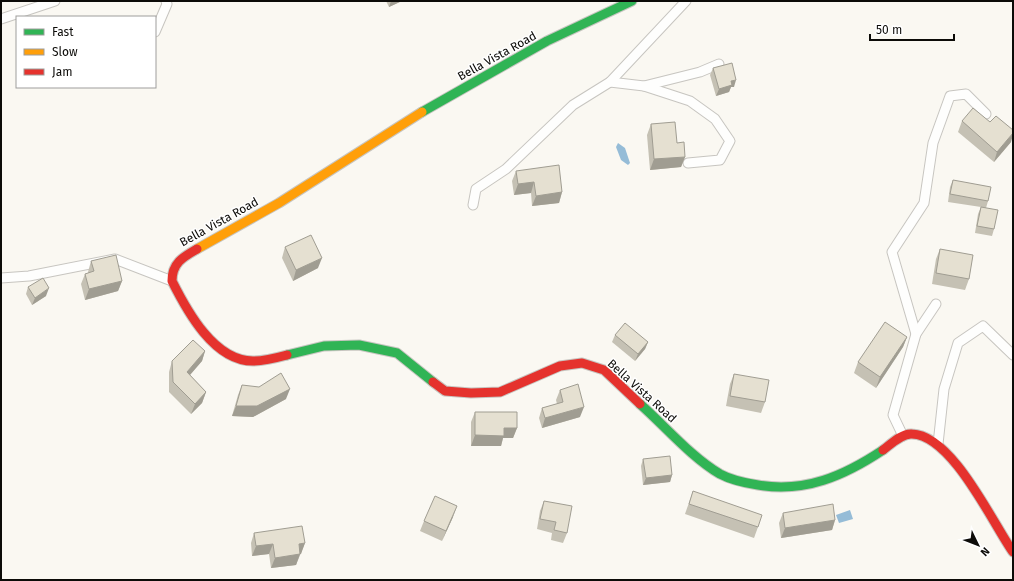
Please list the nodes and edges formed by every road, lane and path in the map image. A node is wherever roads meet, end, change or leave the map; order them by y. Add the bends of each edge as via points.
1 (55, 1) edge
2 (166, 1) edge
3 (632, 1) edge
4 (686, 1) edge
5 (1, 19) edge
6 (156, 30) edge
7 (719, 64) dead end
8 (610, 82) junction
9 (644, 86) junction
10 (986, 114) dead end
11 (688, 163) dead end
12 (472, 205) dead end
13 (1, 278) edge
14 (172, 281) junction
15 (936, 304) dead end
16 (916, 334) junction
17 (1013, 355) edge
18 (902, 436) junction
19 (938, 444) junction
20 (1013, 552) edge

1 - 5 street
2 - 6 street
3 - 14 street, Bella Vista Road via 547,41 413,117 279,203 180,258 172,273
4 - 8 street
7 - 9 street via 700,72
8 - 9 street
8 - 12 street via 573,105 506,169 476,189
9 - 11 street via 690,101 715,119 730,141 720,160
10 - 16 street via 966,94 950,96 933,143 924,203 892,252
13 - 14 street via 28,276 115,259
14 - 18 street, Bella Vista Road via 205,335 235,357 252,361 324,346 359,346 397,353 445,391 471,393 500,392 560,366 573,363 594,365 604,370 700,459 722,474 740,481 775,487 818,484 851,469
15 - 16 street
16 - 18 street via 893,416
17 - 19 street via 983,326 958,343 944,389
18 - 19 street via 914,433
19 - 20 street via 958,465

